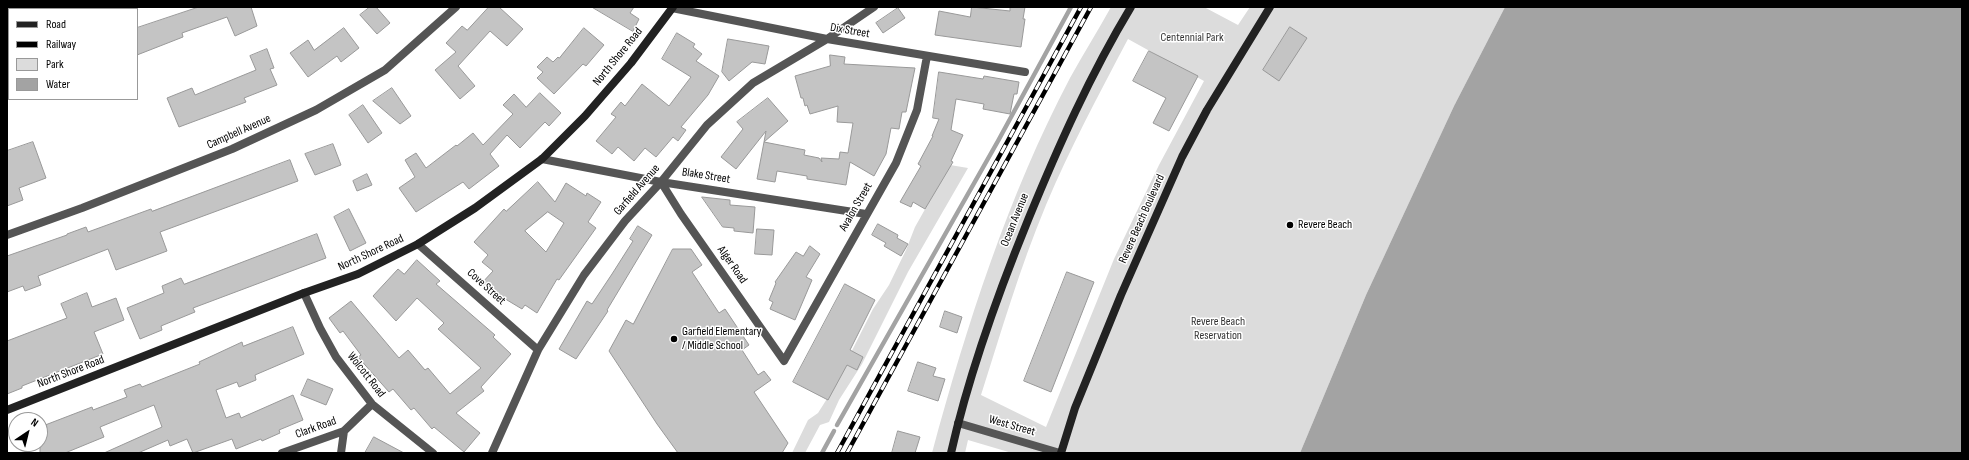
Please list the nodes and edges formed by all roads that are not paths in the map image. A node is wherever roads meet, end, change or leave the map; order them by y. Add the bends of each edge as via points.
1 (456, 7) edge
2 (874, 7) edge
3 (1131, 7) edge
4 (1270, 7) edge
5 (673, 8) edge
6 (827, 39) junction
7 (927, 56) junction
8 (1025, 72) dead end
9 (542, 159) junction
10 (661, 182) junction
11 (866, 214) junction
12 (7, 235) edge
13 (418, 244) junction
14 (304, 293) junction
15 (538, 350) junction
16 (784, 361) joint
17 (372, 404) junction
18 (7, 410) edge
19 (958, 423) junction
20 (344, 431) junction
21 (282, 453) edge
22 (341, 453) edge
23 (433, 453) edge
24 (492, 453) edge
25 (951, 453) edge
26 (1060, 453) edge

1 - 12 street, Campbell Avenue via 384,70 316,110 232,149
2 - 6 street, Garfield Avenue
3 - 19 main road, Ocean Avenue via 1096,69 1053,160 985,331
4 - 26 main road, Revere Beach Boulevard via 1214,97 1182,158 1121,295 1075,408
5 - 6 street, Dix Street
5 - 9 main road, North Shore Road via 631,63 585,116
6 - 7 street, Dix Street
6 - 10 street, Garfield Avenue via 753,83 707,124
7 - 8 street, Dix Street
7 - 11 street, Avalon Street via 917,110 896,163
9 - 10 street, Blake Street
9 - 13 main road, North Shore Road via 475,208
10 - 11 street, Blake Street
10 - 15 street, Garfield Avenue via 625,221 584,275
10 - 16 street, Alger Road
11 - 16 street, Avalon Street
13 - 14 main road, North Shore Road via 358,274
13 - 15 street, Cove Street
14 - 17 street, Wolcott Road via 336,357
14 - 18 main road, North Shore Road
15 - 24 street, Garfield Avenue
17 - 20 street, Clark Road
17 - 23 street, Wolcott Road
19 - 25 main road, Ocean Avenue
19 - 26 street, West Street
20 - 21 street, Clark Road
20 - 22 street

